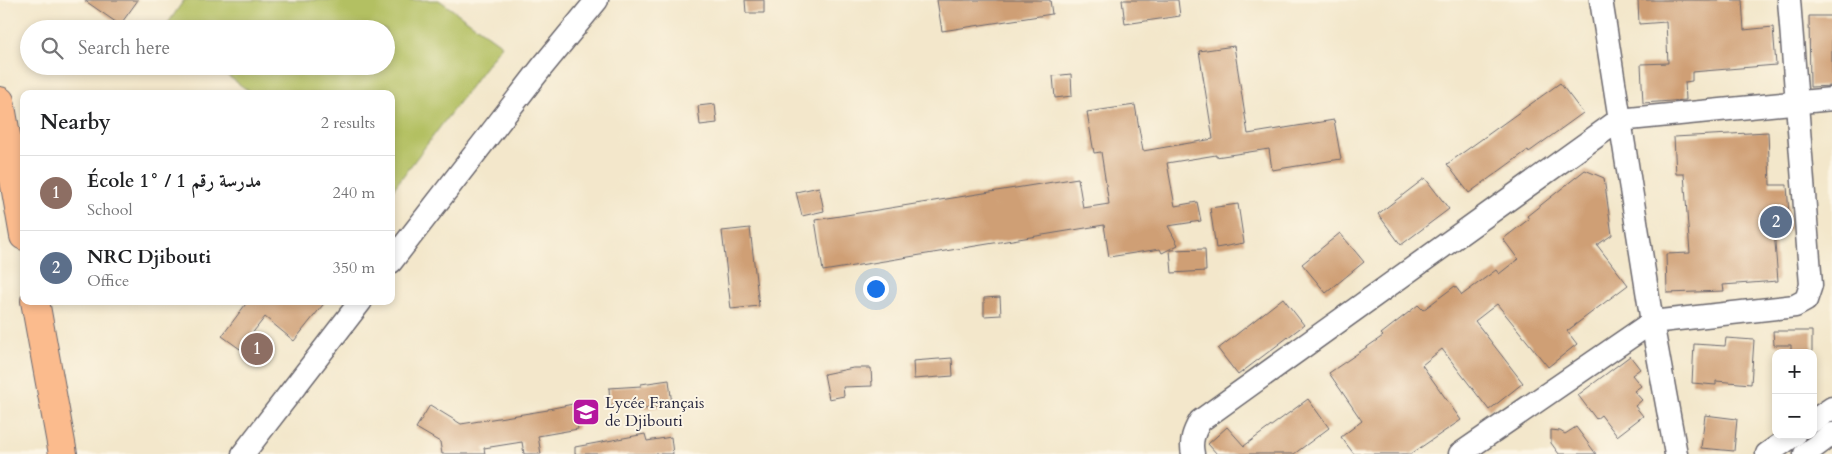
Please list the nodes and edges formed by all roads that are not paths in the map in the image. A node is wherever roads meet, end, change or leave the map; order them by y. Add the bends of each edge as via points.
1 (597, 0) edge
2 (1601, 0) edge
3 (1789, 0) edge
4 (1832, 99) edge
5 (0, 101) edge
6 (1797, 102) junction
7 (1619, 120) junction
8 (20, 214) edge
9 (395, 257) edge
10 (37, 305) edge
11 (358, 305) edge
12 (1652, 322) junction
13 (1832, 408) edge
14 (1817, 418) edge
15 (1832, 434) edge
16 (1788, 439) edge
17 (63, 454) edge
18 (243, 454) edge
19 (1193, 454) edge
20 (1460, 454) edge
21 (1676, 454) edge
22 (1767, 454) edge
23 (1805, 454) edge

1 - 9 street
2 - 7 street
3 - 6 street
4 - 6 street
5 - 8 main road
6 - 7 street
6 - 12 street via 1811,285 1806,300 1795,306
7 - 12 street
7 - 19 street via 1200,422 1191,445
10 - 17 main road
11 - 18 street
12 - 20 street
12 - 21 street
13 - 14 street
15 - 23 street
16 - 22 street

